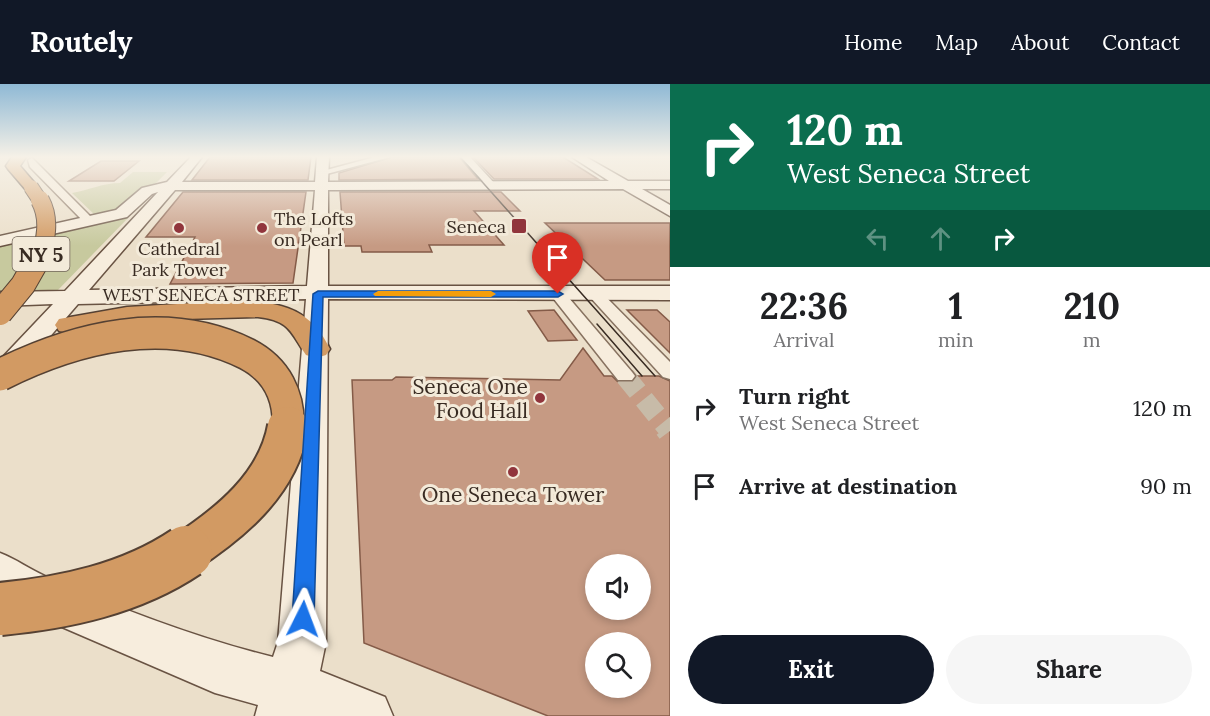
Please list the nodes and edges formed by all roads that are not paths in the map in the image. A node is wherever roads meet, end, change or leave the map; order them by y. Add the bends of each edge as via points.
1 (54, 186) edge
2 (170, 186) edge
3 (172, 186) edge
4 (322, 186) edge
5 (627, 186) edge
6 (23, 188) joint
7 (670, 211) edge
8 (121, 214) junction
9 (146, 214) junction
10 (89, 221) junction
11 (0, 241) edge
12 (17, 257) dead end
13 (318, 294) junction
14 (558, 294) junction
15 (589, 294) junction
16 (670, 294) edge
17 (69, 298) junction
18 (0, 299) edge
19 (0, 313) edge
20 (316, 349) junction
21 (0, 354) edge
22 (670, 373) edge
23 (0, 376) edge
24 (625, 376) tunnel mouth
25 (0, 573) edge
26 (0, 609) edge
27 (286, 702) edge
28 (366, 716) edge

1 - 10 street
2 - 8 street via 147,191
3 - 9 street
4 - 13 street
5 - 7 street
6 - 12 highway, NY 5 via 28,220
6 - 19 highway, NY 5, bridge via 45,210 45,242 32,271
8 - 9 street
8 - 10 street
9 - 17 street
10 - 11 street
13 - 14 street, WEST SENECA STREET
13 - 17 street, WEST SENECA STREET
13 - 20 street
14 - 15 street, WEST SENECA STREET
14 - 24 street
15 - 16 street, WEST SENECA STREET
15 - 22 street
17 - 18 street, WEST SENECA STREET
17 - 23 street
20 - 21 highway via 309,332 286,316 256,310 172,310 100,317 68,325
20 - 27 street via 302,642
23 - 26 highway, bridge via 48,352 83,342 123,335 181,334 241,349 266,365 281,384 288,410 286,439 276,466 251,500 188,552 145,574 84,596
25 - 27 street via 27,590 215,668
27 - 28 street via 337,703

